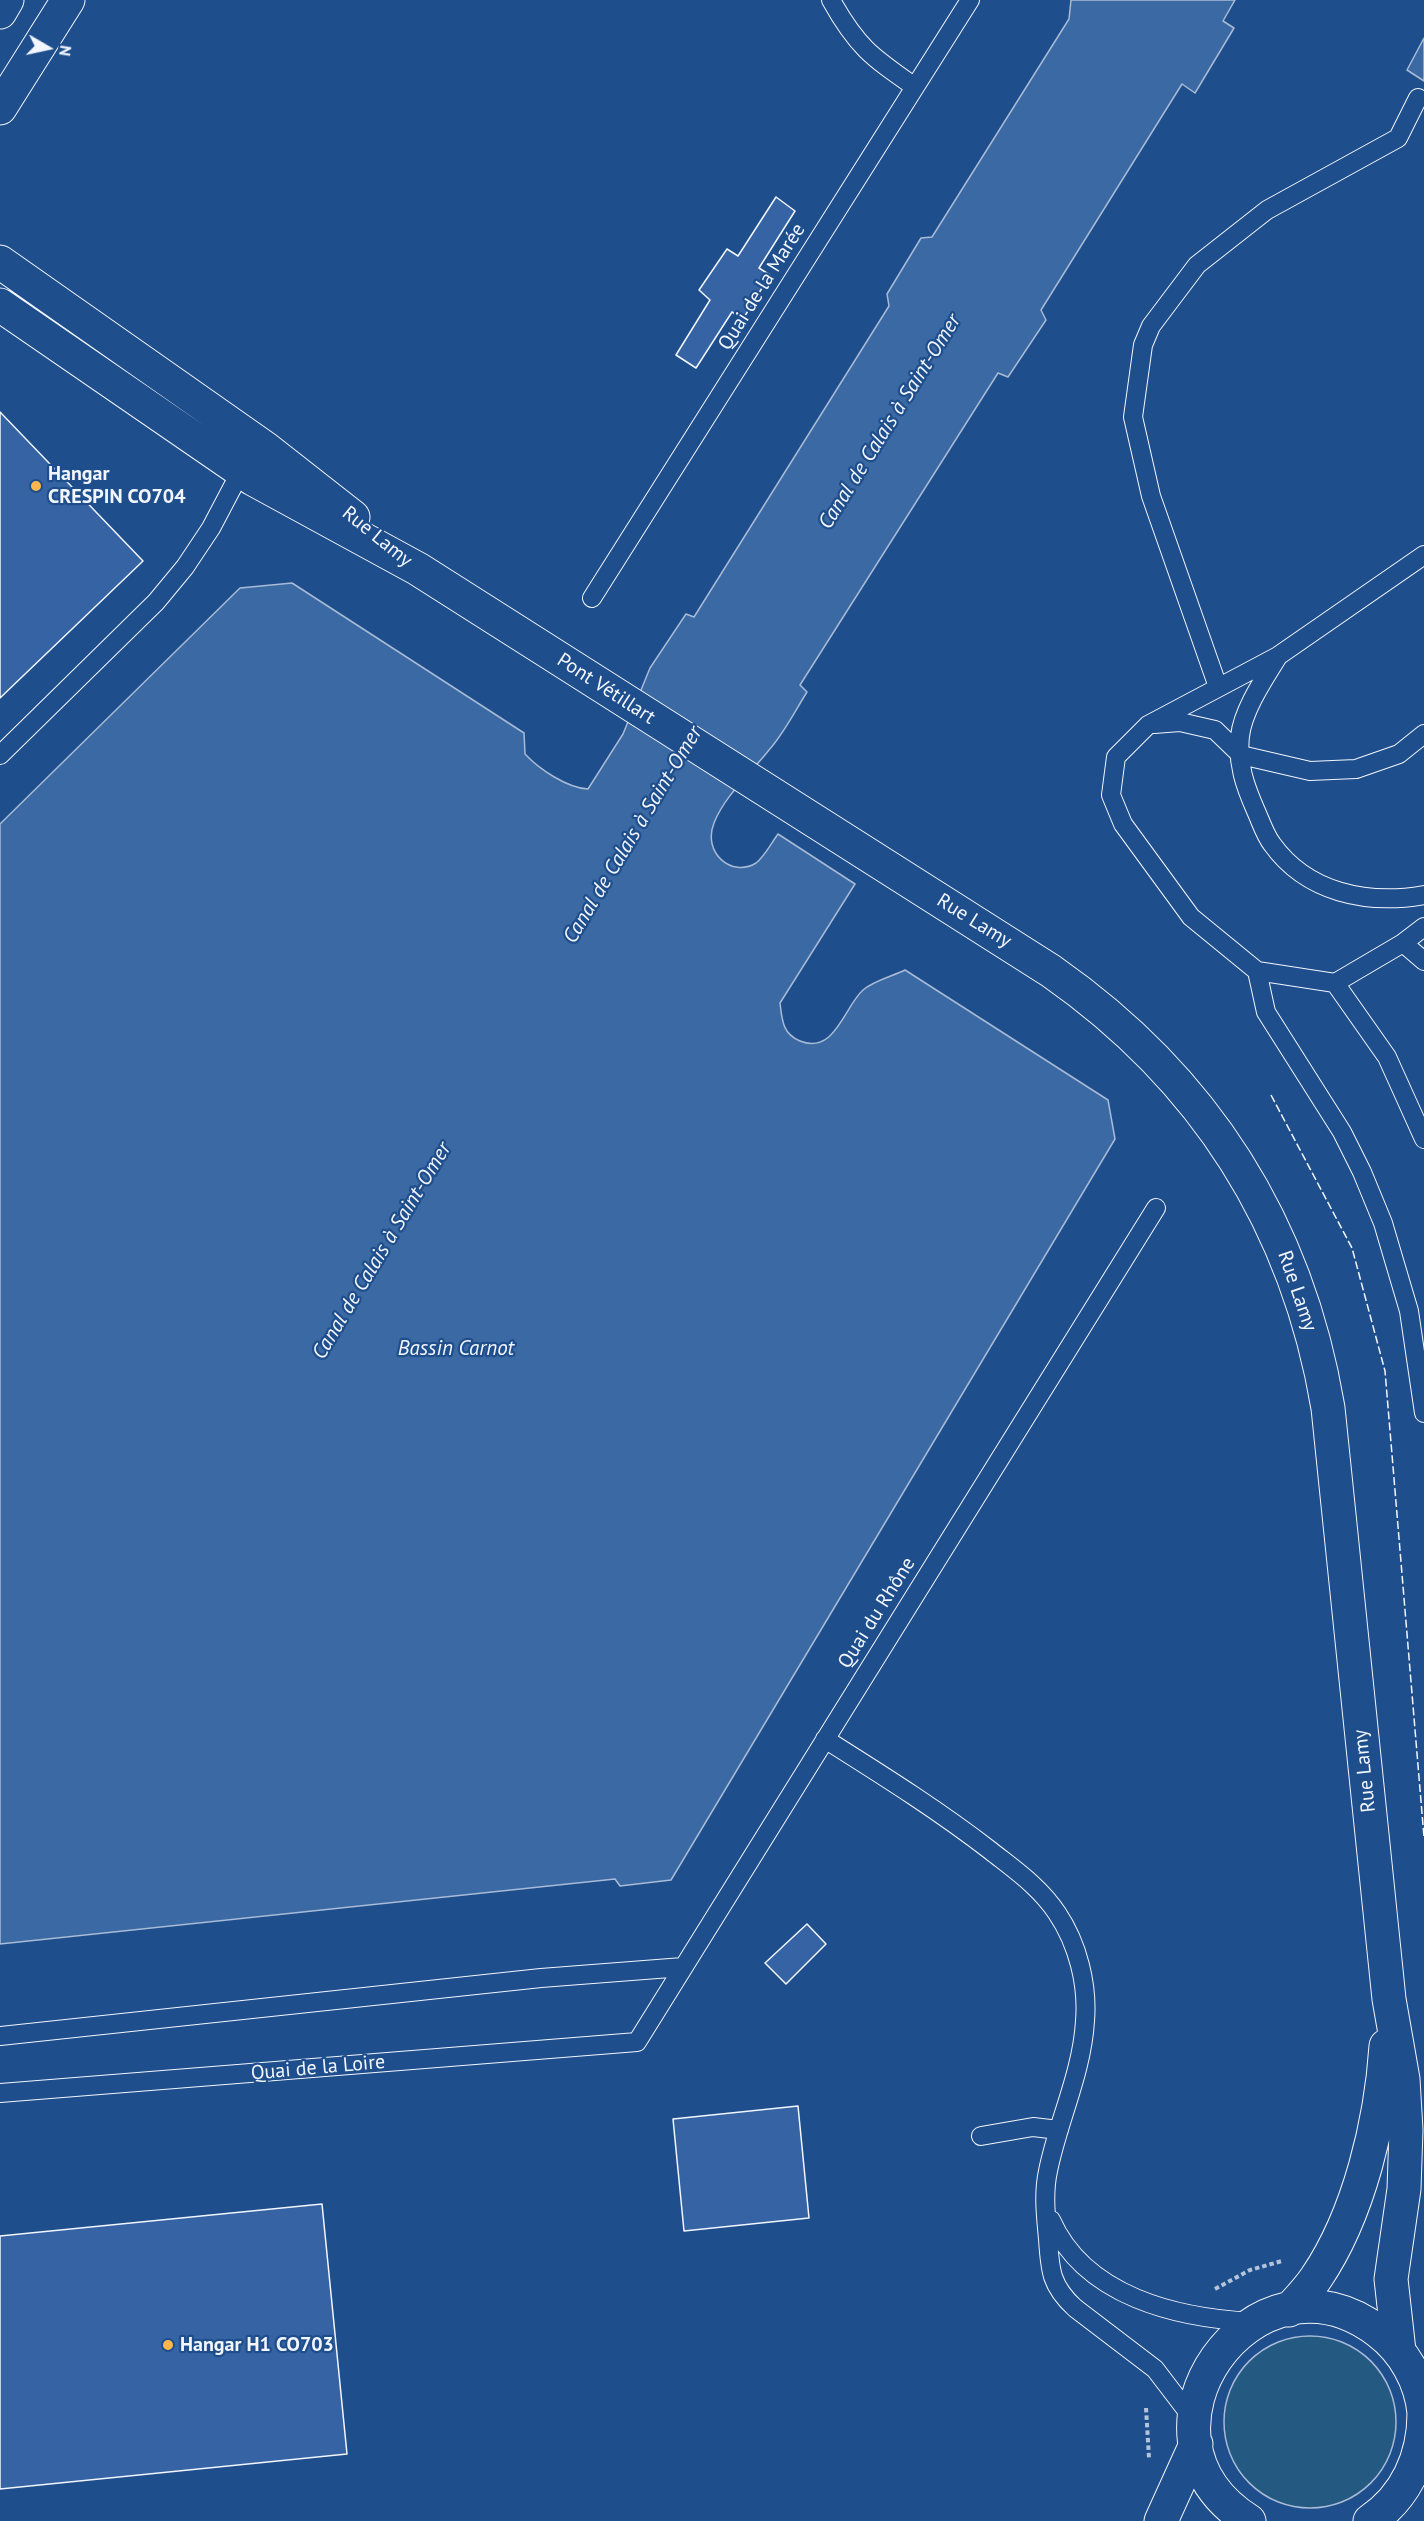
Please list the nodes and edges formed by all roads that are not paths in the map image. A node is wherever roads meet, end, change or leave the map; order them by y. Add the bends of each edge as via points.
1 (8, 0) edge
2 (68, 0) edge
3 (831, 0) edge
4 (970, 0) edge
5 (0, 12) edge
6 (915, 87) junction
7 (1418, 98) dead end
8 (0, 108) edge
9 (0, 262) edge
10 (0, 305) edge
11 (241, 471) junction
12 (1424, 555) edge
13 (418, 569) junction
14 (592, 598) dead end
15 (1278, 656) junction
16 (1218, 687) junction
17 (1148, 725) junction
18 (1424, 734) edge
19 (0, 755) edge
20 (1241, 755) junction
21 (794, 809) joint
22 (1424, 895) edge
23 (1424, 927) edge
24 (1403, 943) junction
25 (1424, 961) edge
26 (1257, 971) junction
27 (1335, 983) junction
28 (1424, 1138) edge
29 (1156, 1208) dead end
30 (1424, 1413) edge
31 (825, 1739) junction
32 (683, 1967) junction
33 (1389, 1999) junction
34 (0, 2036) edge
35 (637, 2042) joint
36 (0, 2093) edge
37 (1059, 2130) junction
38 (981, 2136) dead end
39 (1045, 2204) junction
40 (1289, 2310) junction
41 (1255, 2322) junction
42 (1410, 2361) edge
43 (1195, 2432) junction
44 (1417, 2465) edge
45 (1161, 2521) edge
46 (1249, 2521) edge
47 (1370, 2521) edge
48 (1404, 2521) edge

1 - 5 street
2 - 8 street
3 - 6 lane via 863,49
4 - 6 lane, Quai de la Marée
6 - 14 lane, Quai de la Marée
7 - 16 lane via 1398,138 1267,210 1197,265 1151,326 1143,345 1133,417 1151,496
9 - 13 street, Rue Lamy via 265,448
10 - 11 street, Rue Lamy
11 - 13 street, Rue Lamy
11 - 19 lane via 211,528 156,602
12 - 15 lane
13 - 21 street, Pont Vétillart
15 - 16 lane
15 - 20 lane via 1256,691 1240,735
16 - 17 lane
17 - 20 lane via 1180,722 1215,730
17 - 26 lane via 1116,757 1111,795 1123,824 1191,917
18 - 20 lane via 1399,754 1356,769 1310,771
20 - 22 lane via 1242,778 1271,843 1294,870 1334,892 1366,898
21 - 33 street, Rue Lamy via 1022,951 1131,1033 1185,1089 1209,1121 1252,1185 1270,1220 1302,1300 1328,1408
23 - 24 lane
24 - 25 lane
24 - 27 lane
26 - 27 lane
26 - 30 lane via 1266,1012 1342,1132 1362,1172 1409,1311
27 - 28 lane via 1387,1057
29 - 31 lane, Quai du Rhône
31 - 32 lane, Quai du Rhône
31 - 37 lane via 950,1819 1027,1878 1064,1923 1082,1976 1085,2022
32 - 34 lane via 541,1978
32 - 35 lane, Quai du Rhône
33 - 40 street, Rue Lamy via 1383,2079 1366,2161 1348,2218 1315,2280
33 - 42 street, Rue Lamy via 1406,2130 1405,2178 1391,2279
35 - 36 lane, Quai de la Loire
37 - 38 lane via 1033,2127
37 - 39 lane via 1048,2170
39 - 41 lane via 1065,2246 1086,2268 1110,2284 1153,2305 1186,2315
39 - 43 lane via 1051,2272 1058,2291 1155,2369
40 - 41 street
40 - 42 street via 1319,2308 1349,2315 1377,2330
41 - 43 street via 1229,2341 1209,2366 1197,2396
42 - 44 street via 1424,2412
43 - 45 street
43 - 46 street via 1203,2467 1213,2487
44 - 47 street via 1393,2503
44 - 48 street

